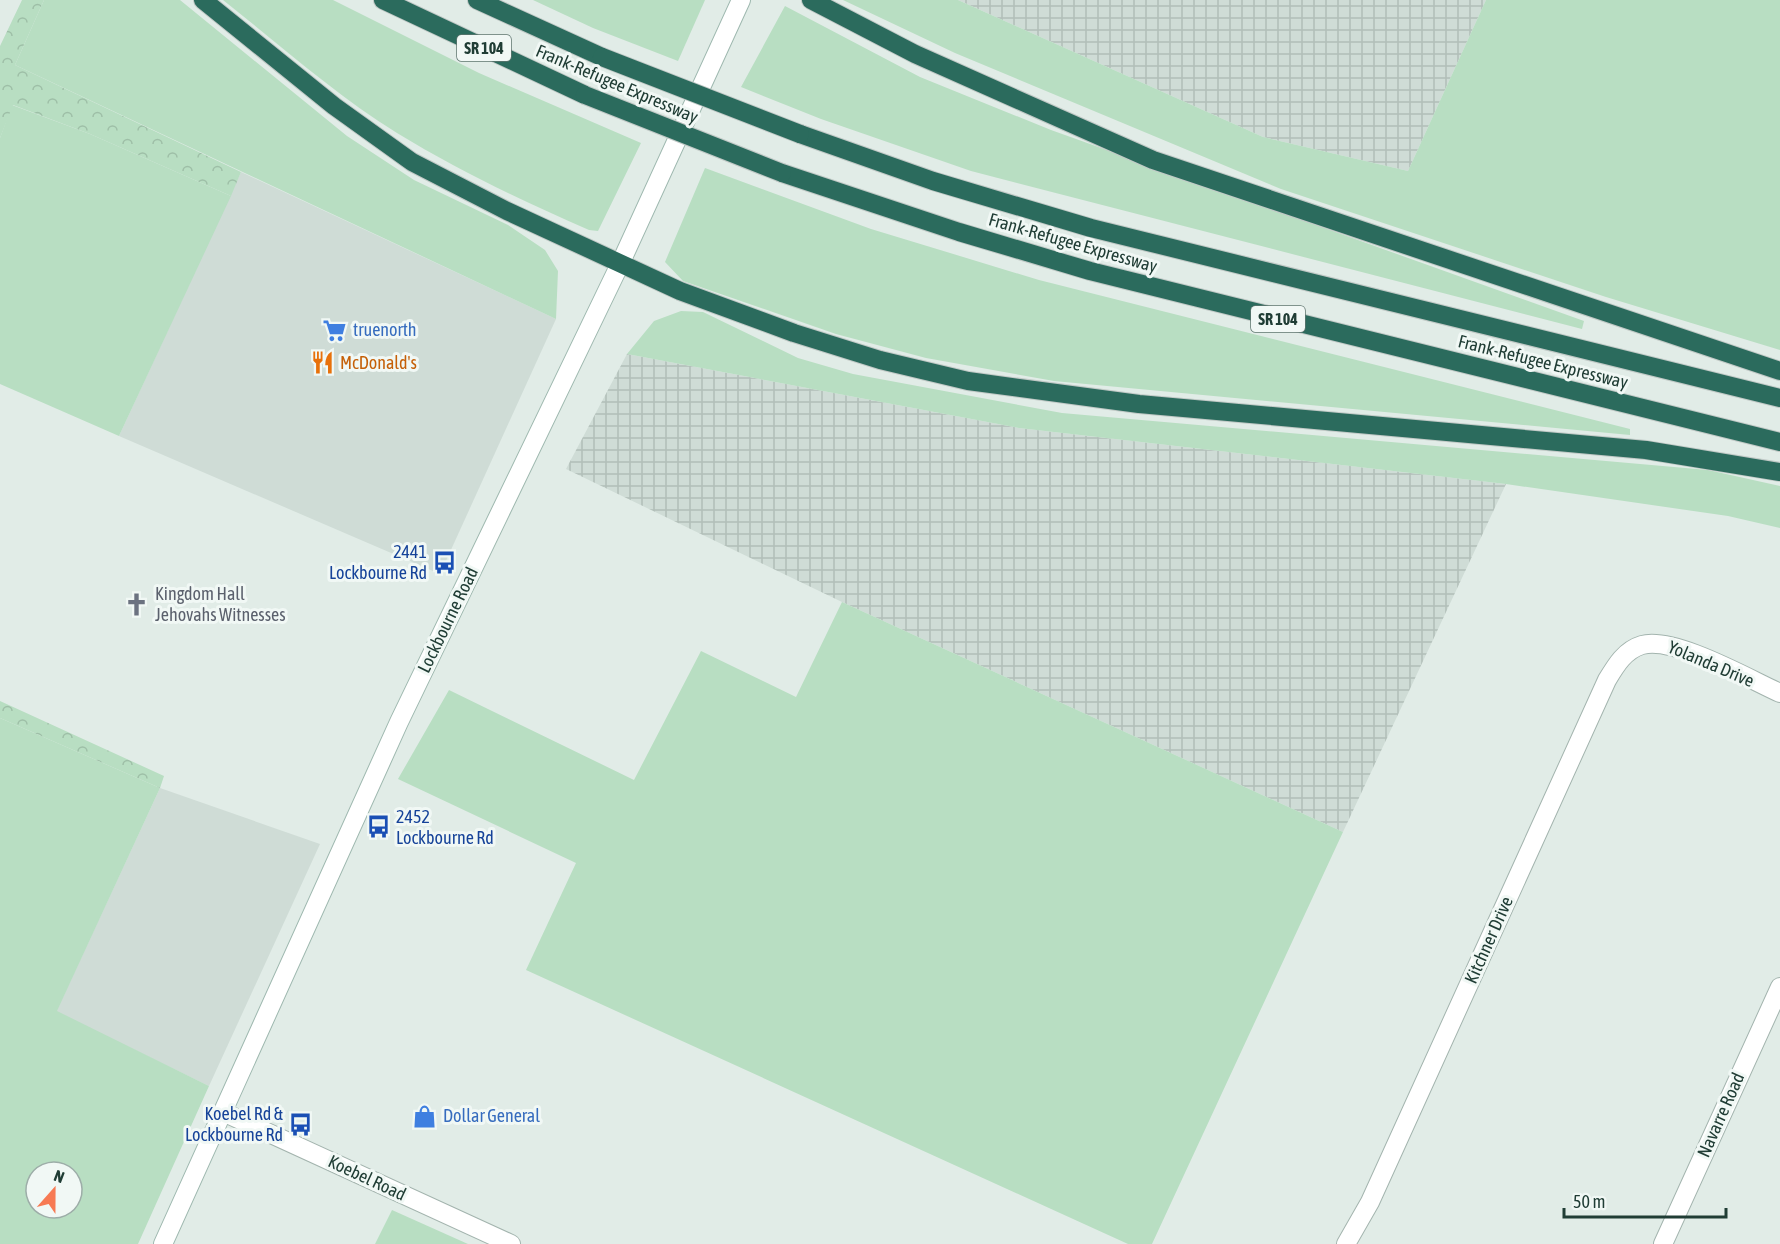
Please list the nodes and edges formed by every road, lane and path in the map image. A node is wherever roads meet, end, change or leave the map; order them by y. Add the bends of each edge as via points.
1 (203, 0) edge
2 (383, 0) edge
3 (477, 0) edge
4 (741, 0) edge
5 (811, 0) edge
6 (621, 262) junction
7 (1780, 371) edge
8 (1780, 398) edge
9 (1780, 442) edge
10 (1780, 472) edge
11 (1641, 645) joint
12 (1780, 693) edge
13 (1780, 987) edge
14 (223, 1112) junction
15 (163, 1244) edge
16 (511, 1244) edge
17 (1346, 1244) edge
18 (1663, 1244) edge

1 - 6 highway via 334,106 412,162 507,211
2 - 9 highway, Frank-Refugee Expressway / SR 104, bridge via 585,95 782,173 959,232 1090,271
3 - 8 highway, Frank-Refugee Expressway / SR 104, bridge via 602,57 933,181 1091,228
4 - 6 street, Lockbourne Road
5 - 7 highway via 915,54 1153,160
6 - 10 highway via 680,291 794,333 880,360 968,381 1138,404 1646,450
6 - 14 street, Lockbourne Road via 399,722
11 - 12 street, Yolanda Drive via 1660,642 1679,647
11 - 17 street, Kitchner Drive via 1620,659 1607,680 1370,1202
13 - 18 street, Navarre Road
14 - 15 street, Lockbourne Road
14 - 16 street, Koebel Road

